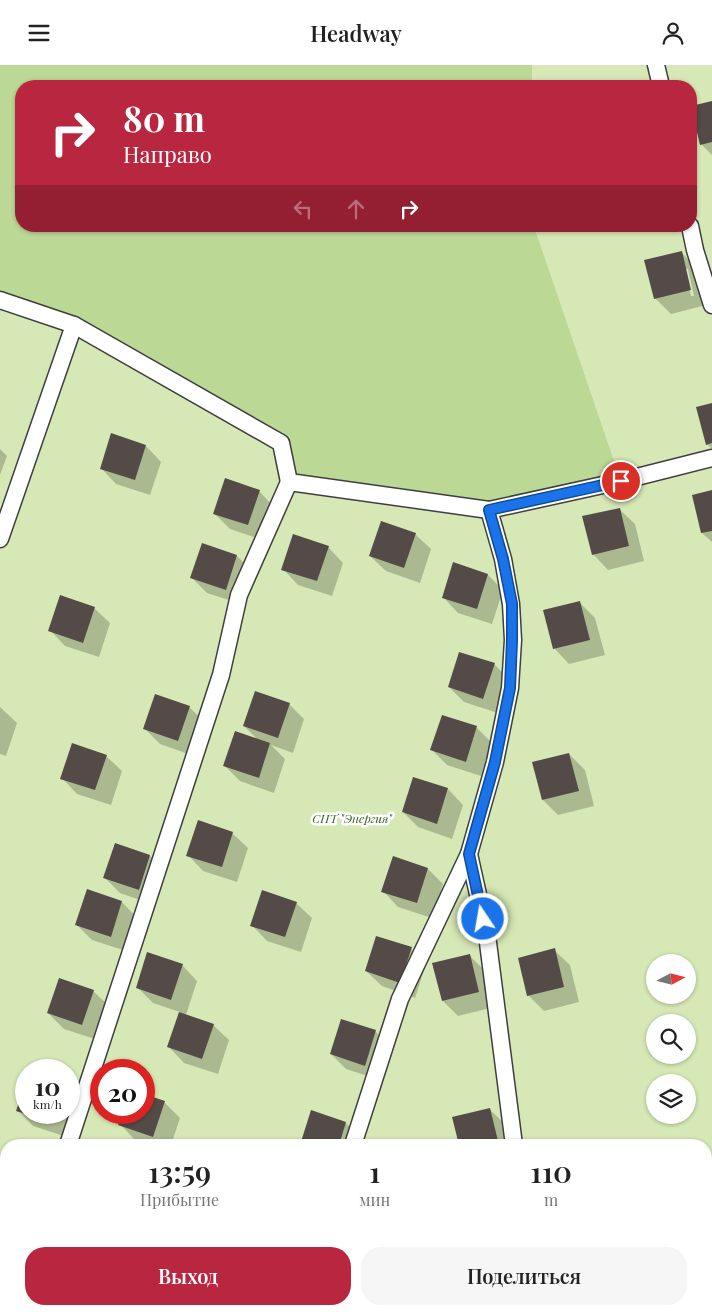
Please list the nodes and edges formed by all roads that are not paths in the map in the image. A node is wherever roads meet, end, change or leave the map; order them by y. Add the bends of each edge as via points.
1 (656, 65) edge
2 (660, 80) edge
3 (691, 232) edge
4 (0, 300) edge
5 (712, 305) edge
6 (74, 325) junction
7 (712, 458) edge
8 (289, 481) junction
9 (489, 510) junction
10 (0, 539) edge
11 (469, 854) junction
12 (70, 1139) edge
13 (355, 1139) edge
14 (513, 1139) edge

1 - 2 lane
3 - 5 lane
4 - 6 lane
6 - 8 lane via 280,443
6 - 10 lane
7 - 9 lane
8 - 9 lane
8 - 12 lane via 239,595 221,675
9 - 11 lane via 512,604 510,688 495,762
11 - 13 lane via 400,999
11 - 14 lane via 487,935

